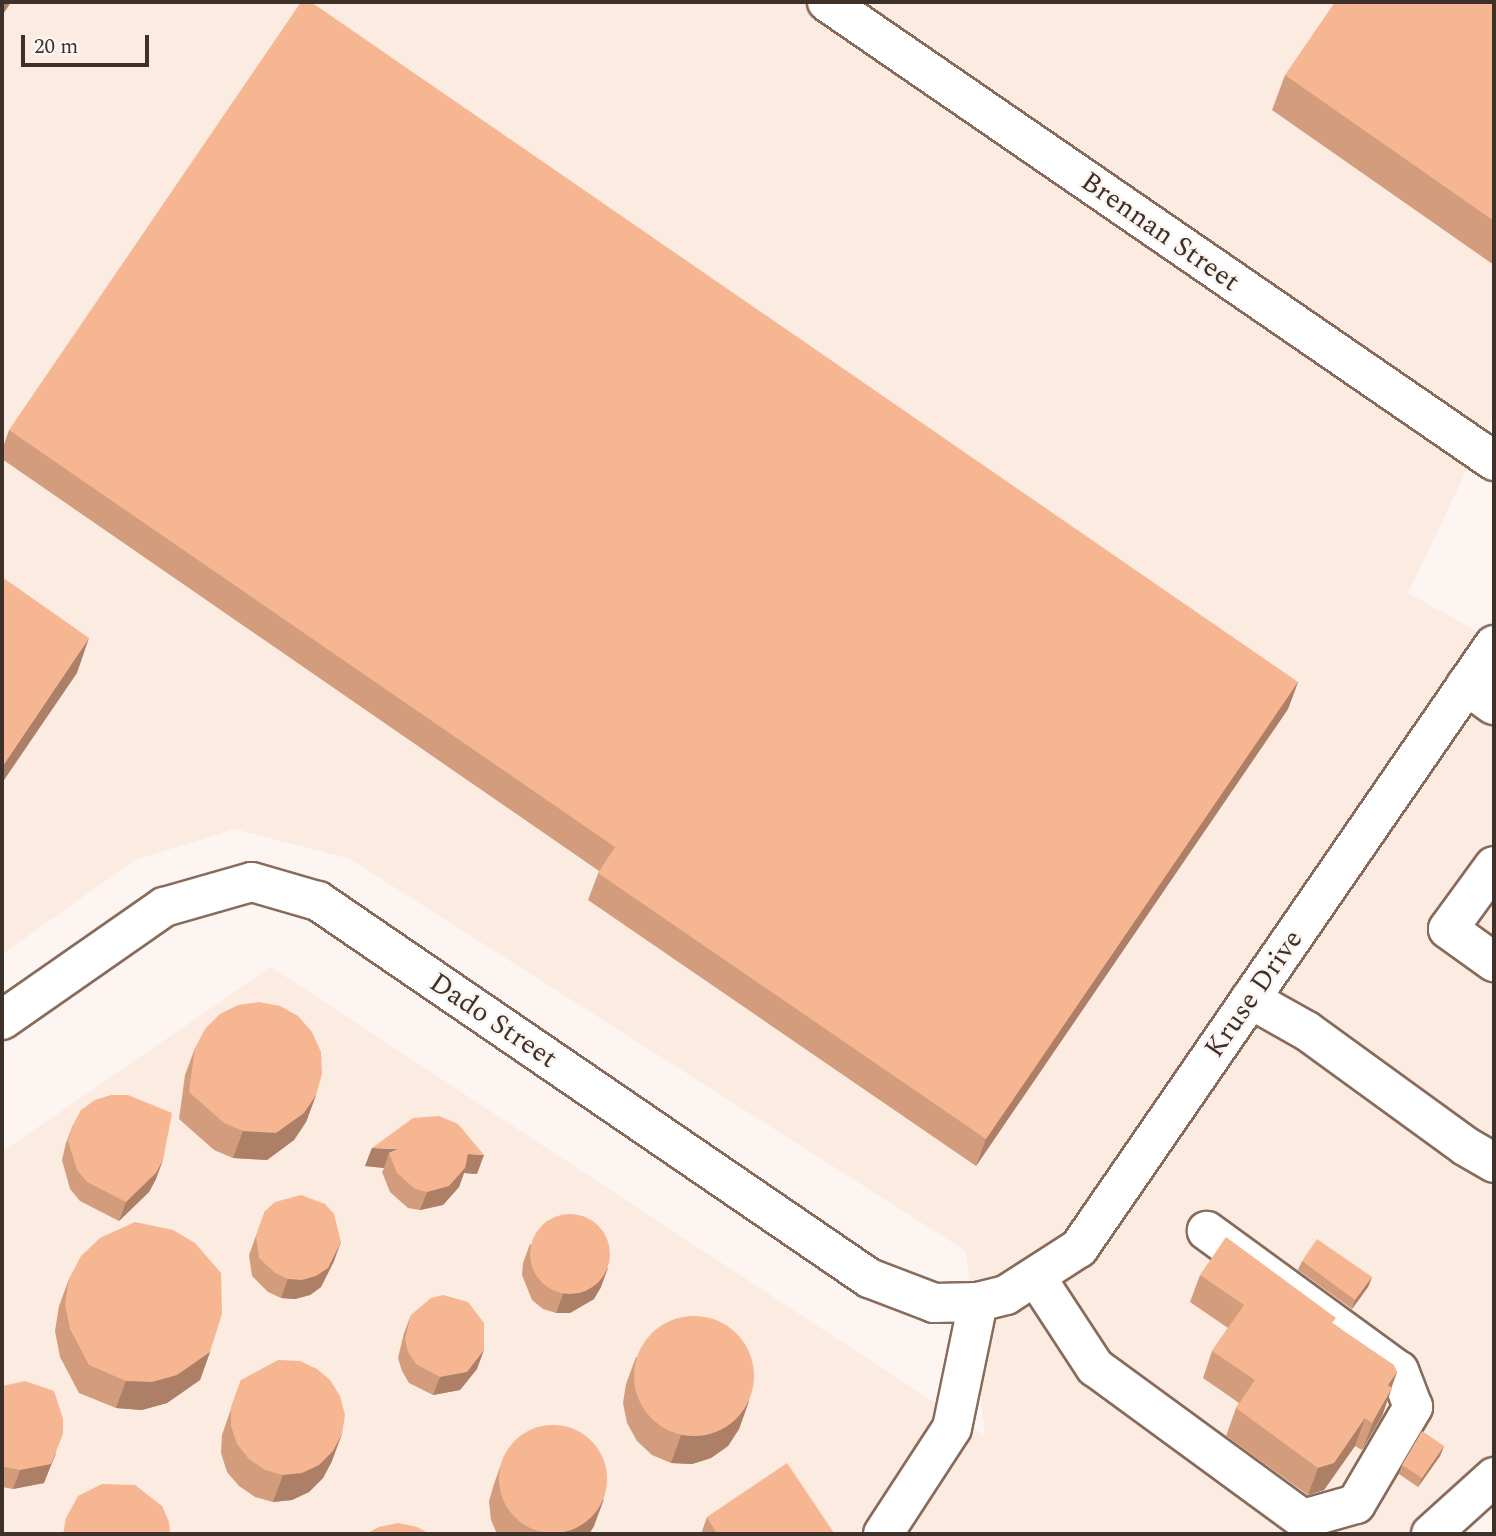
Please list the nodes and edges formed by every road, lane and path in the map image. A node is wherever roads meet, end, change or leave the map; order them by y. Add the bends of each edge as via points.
1 (827, 2) edge
2 (1494, 461) edge
3 (1494, 645) edge
4 (1480, 695) edge
5 (1494, 866) edge
6 (1494, 962) edge
7 (1251, 999) junction
8 (2, 1020) edge
9 (1494, 1163) edge
10 (1207, 1231) dead end
11 (1036, 1277) junction
12 (978, 1302) junction
13 (1494, 1477) edge
14 (883, 1534) edge
15 (1431, 1534) edge

1 - 2 street, Brennan Street
3 - 4 street, Kruse Drive
4 - 7 street, Kruse Drive
5 - 6 street via 1448,929
7 - 9 street via 1307,1031
7 - 11 street, Kruse Drive via 1079,1248
8 - 12 street, Dado Street via 164,907 252,882 318,901 869,1278 934,1303
10 - 11 street via 1399,1371 1413,1407 1356,1503 1303,1519 1095,1367
11 - 12 street, Kruse Drive via 1006,1295
12 - 14 street via 952,1428
13 - 15 street

